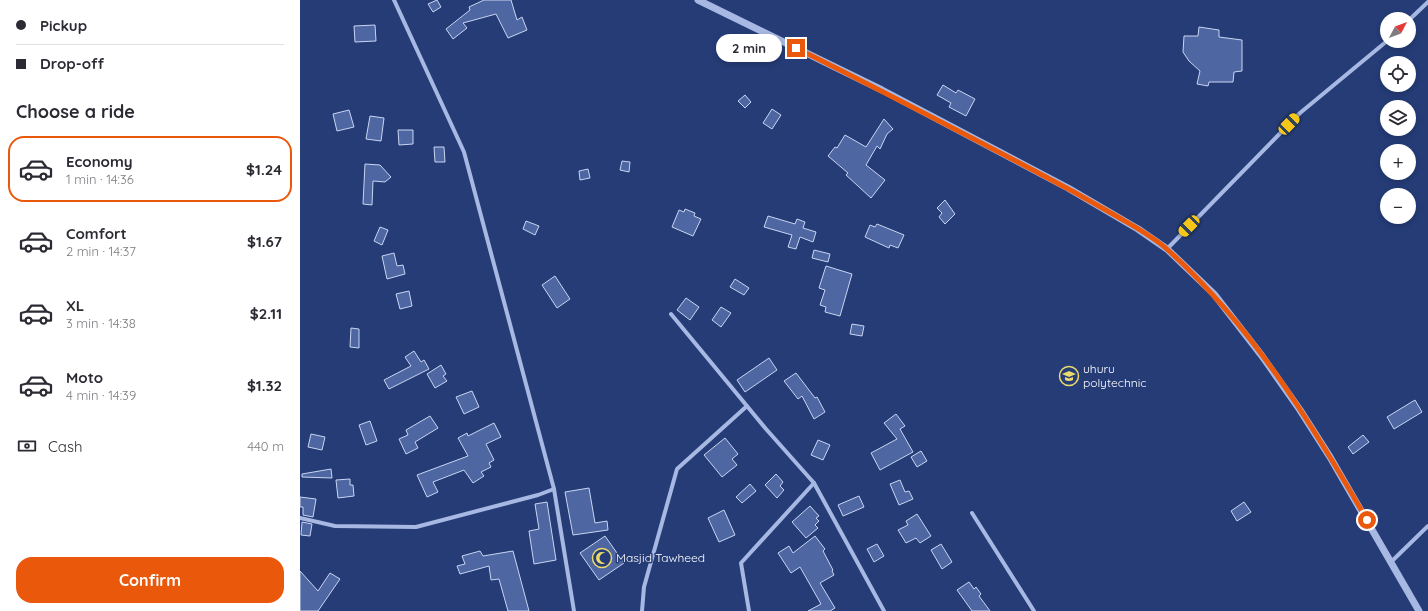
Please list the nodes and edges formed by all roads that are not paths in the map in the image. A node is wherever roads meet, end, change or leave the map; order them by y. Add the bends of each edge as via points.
1 (394, 0) edge
2 (698, 0) edge
3 (1428, 2) edge
4 (1416, 13) edge
5 (1380, 47) edge
6 (1167, 249) junction
7 (671, 314) dead end
8 (747, 406) junction
9 (814, 483) junction
10 (554, 489) junction
11 (972, 513) dead end
12 (300, 518) edge
13 (1428, 526) edge
14 (1391, 562) junction
15 (574, 611) edge
16 (642, 611) edge
17 (749, 611) edge
18 (884, 611) edge
19 (1034, 611) edge
20 (1419, 611) edge

1 - 10 street via 464,152
2 - 6 street via 882,90 1068,188
3 - 4 street
5 - 6 street via 1300,113
6 - 14 street via 1214,294 1262,356 1330,457
7 - 8 street
8 - 9 street
8 - 16 street via 677,469 644,587
9 - 17 street via 741,563
9 - 18 street
10 - 12 street via 416,527 335,526
10 - 15 street
11 - 19 street
13 - 14 street
14 - 20 street

